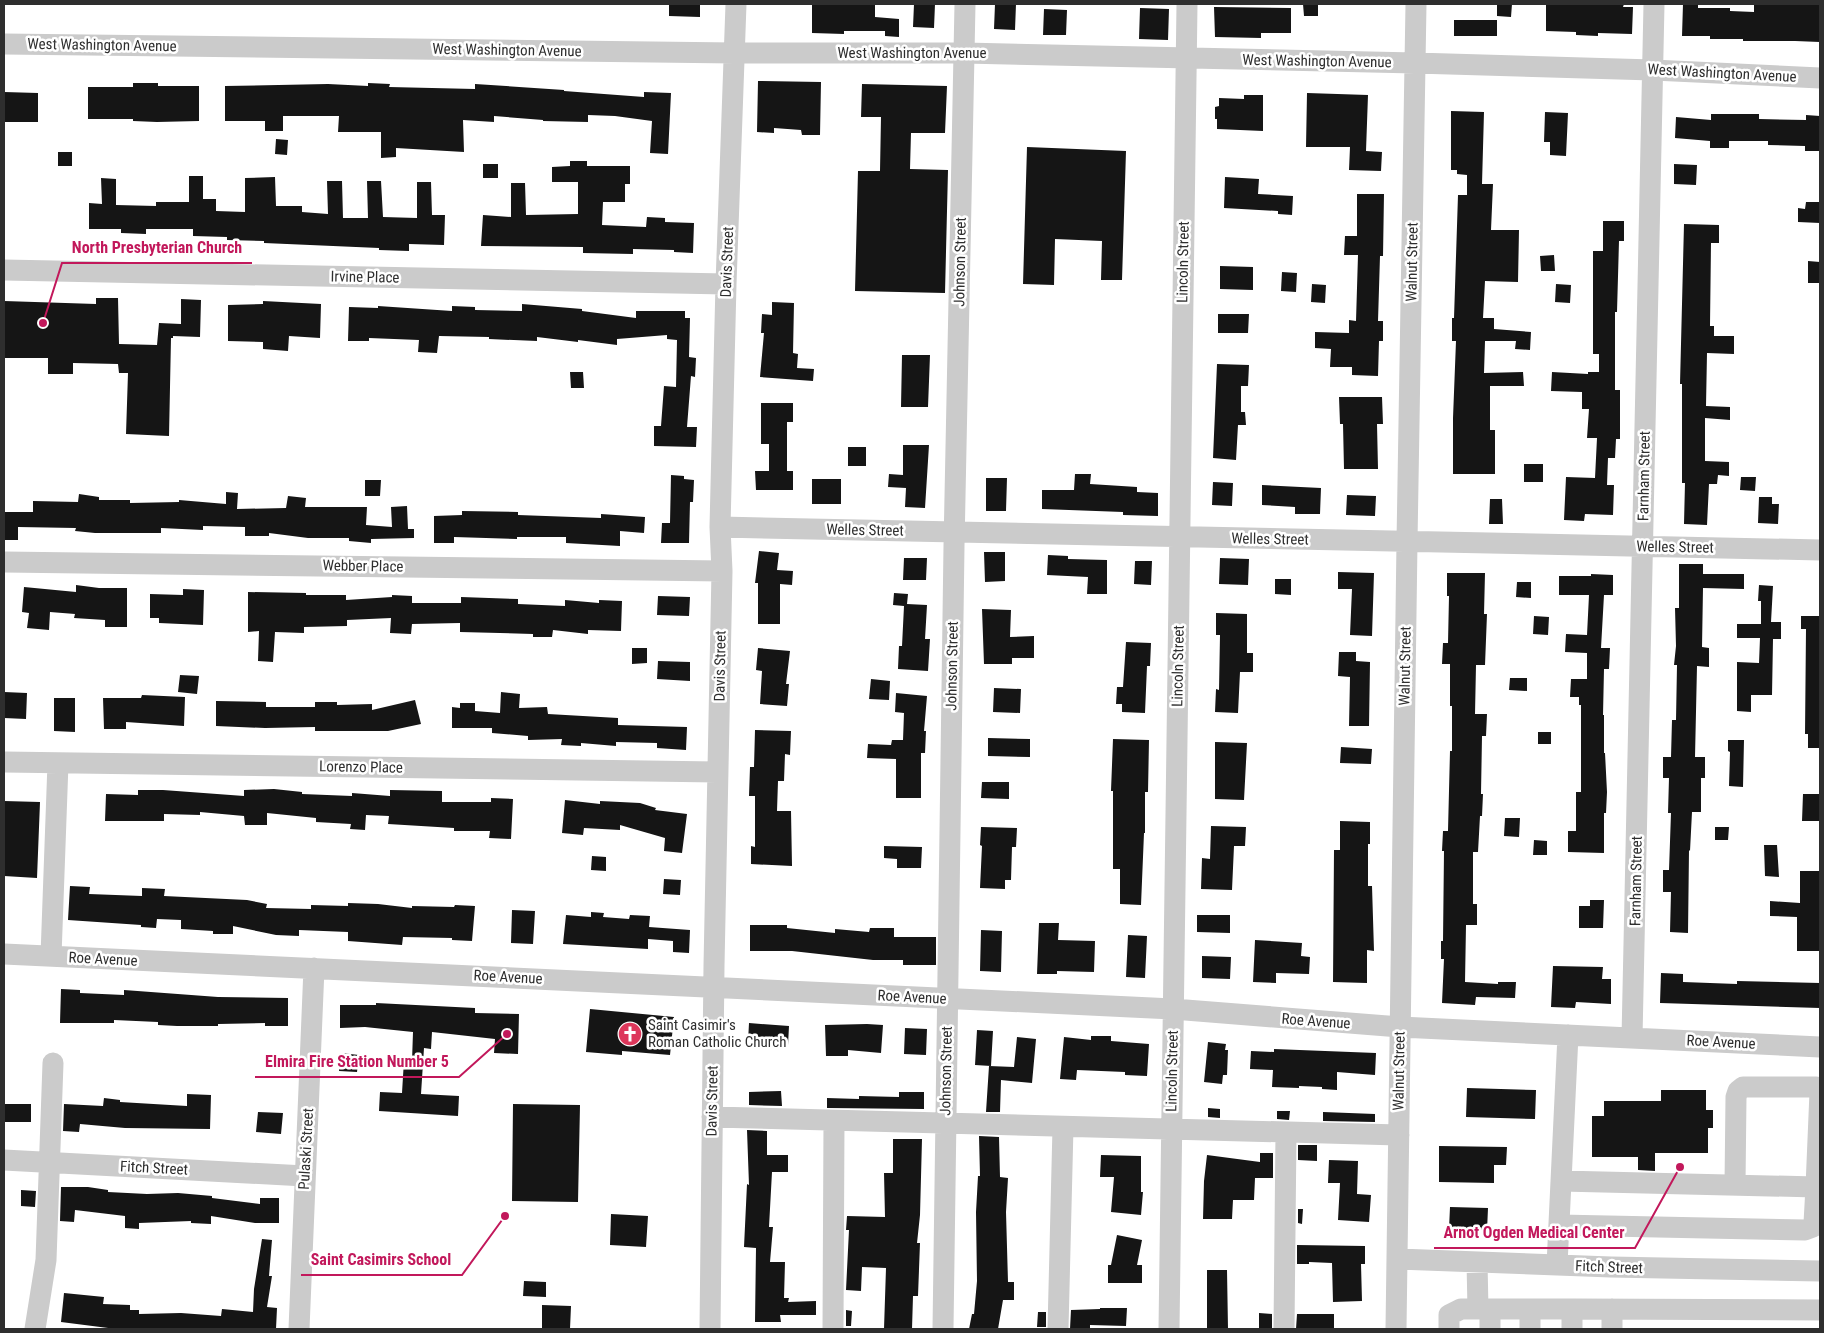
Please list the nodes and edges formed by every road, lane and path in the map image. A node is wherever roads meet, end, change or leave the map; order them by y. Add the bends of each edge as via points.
1 (736, 4) edge
2 (966, 4) edge
3 (1186, 4) edge
4 (1416, 4) edge
5 (1654, 4) edge
6 (4, 44) edge
7 (735, 53) junction
8 (964, 53) junction
9 (1185, 58) junction
10 (1416, 63) junction
11 (1652, 70) junction
12 (1820, 78) edge
13 (4, 270) edge
14 (726, 284) junction
15 (720, 528) junction
16 (954, 531) junction
17 (1179, 538) junction
18 (1406, 542) junction
19 (1643, 547) junction
20 (1820, 550) edge
21 (4, 562) edge
22 (722, 571) junction
23 (4, 762) edge
24 (58, 762) junction
25 (717, 772) junction
26 (4, 954) edge
27 (51, 956) junction
28 (314, 968) junction
29 (713, 987) junction
30 (947, 998) junction
31 (1173, 1009) junction
32 (1400, 1027) junction
33 (1568, 1035) junction
34 (1632, 1038) junction
35 (1820, 1047) edge
36 (53, 1063) dead end
37 (712, 1117) junction
38 (834, 1121) junction
39 (946, 1124) junction
40 (1062, 1127) junction
41 (1172, 1130) junction
42 (1286, 1132) junction
43 (1399, 1135) junction
44 (4, 1160) edge
45 (49, 1162) junction
46 (304, 1176) junction
47 (1561, 1181) junction
48 (1734, 1185) junction
49 (1818, 1187) edge
50 (1559, 1225) junction
51 (1398, 1258) junction
52 (1477, 1262) junction
53 (1557, 1265) junction
54 (1820, 1271) edge
55 (1820, 1310) edge
56 (1486, 1316) edge
57 (1530, 1319) edge
58 (1572, 1319) edge
59 (1612, 1319) edge
60 (1735, 1320) edge
61 (1773, 1320) edge
62 (36, 1329) edge
63 (299, 1329) edge
64 (710, 1329) edge
65 (833, 1329) edge
66 (944, 1329) edge
67 (1058, 1329) edge
68 (1169, 1329) edge
69 (1284, 1329) edge
70 (1396, 1329) edge
71 (1449, 1329) edge

1 - 7 street, Davis Street
2 - 8 street, Johnson Street
3 - 9 street, Lincoln Street
4 - 10 street, Walnut Street
5 - 11 street, Farnham Street
6 - 7 street, West Washington Avenue
7 - 8 street, West Washington Avenue
7 - 14 street, Davis Street
8 - 9 street, West Washington Avenue
8 - 16 street, Johnson Street
9 - 10 street, West Washington Avenue
9 - 17 street, Lincoln Street
10 - 11 street, West Washington Avenue
10 - 18 street, Walnut Street
11 - 12 street, West Washington Avenue
11 - 19 street, Farnham Street
13 - 14 street, Irvine Place
14 - 15 street, Davis Street
15 - 16 street, Welles Street
15 - 22 street, Davis Street
16 - 17 street, Welles Street
16 - 30 street, Johnson Street
17 - 18 street, Welles Street
17 - 31 street, Lincoln Street
18 - 19 street, Welles Street
18 - 32 street, Walnut Street
19 - 20 street, Welles Street
19 - 34 street, Farnham Street
21 - 22 street, Webber Place
22 - 25 street, Davis Street
23 - 24 street, Lorenzo Place
24 - 25 street, Lorenzo Place
24 - 27 street
25 - 29 street, Davis Street
26 - 27 street, Roe Avenue
27 - 28 street, Roe Avenue
28 - 29 street, Roe Avenue
28 - 46 street, Pulaski Street
29 - 30 street, Roe Avenue
29 - 37 street, Davis Street
30 - 31 street, Roe Avenue
30 - 39 street, Johnson Street
31 - 32 street, Roe Avenue
31 - 41 street, Lincoln Street
32 - 33 street, Roe Avenue
32 - 43 street, Walnut Street
33 - 34 street, Roe Avenue
33 - 47 street
34 - 35 street, Roe Avenue
36 - 45 street
37 - 38 street
37 - 64 street, Davis Street
38 - 39 street
38 - 65 street
39 - 40 street
39 - 66 street, Johnson Street
40 - 41 street
40 - 67 street
41 - 42 street
41 - 68 street, Lincoln Street
42 - 43 street
42 - 69 street
43 - 51 street, Walnut Street
44 - 45 street, Fitch Street
45 - 46 street, Fitch Street
45 - 62 street via 46,1260
46 - 63 street, Pulaski Street
47 - 48 street
47 - 50 street
48 - 49 street
48 - 49 street via 1738,1091 1743,1087 1816,1087 1820,1092
49 - 50 street via 1813,1227 1805,1230
50 - 53 street
51 - 52 street, Fitch Street
51 - 70 street, Walnut Street
52 - 53 street, Fitch Street
52 - 56 street
53 - 54 street, Fitch Street
55 - 61 street
56 - 57 street
56 - 71 street via 1461,1309 1449,1315
57 - 58 street
58 - 59 street
59 - 60 street
60 - 61 street

